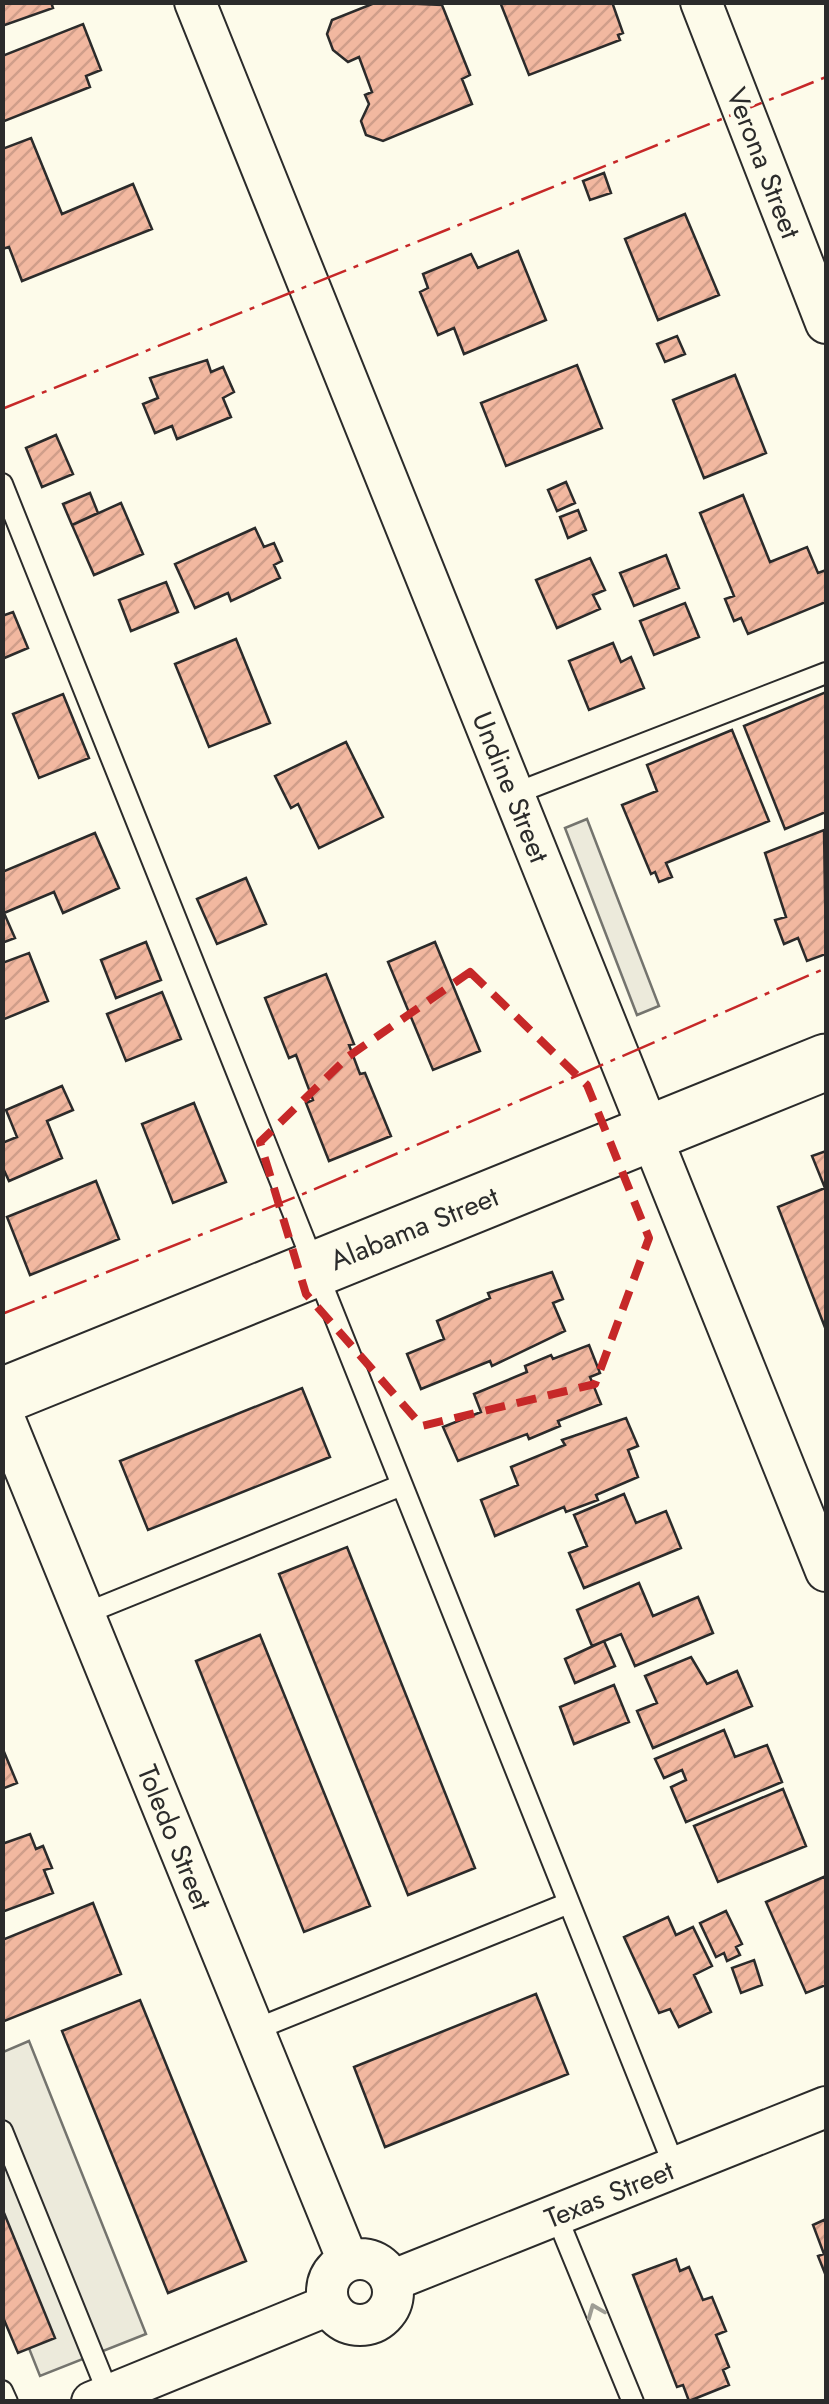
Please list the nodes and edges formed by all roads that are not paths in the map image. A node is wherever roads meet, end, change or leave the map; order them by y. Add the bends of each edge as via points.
1 (701, 2) edge
2 (207, 6) edge
3 (826, 323) edge
4 (2, 484) edge
5 (826, 672) edge
6 (514, 794) junction
7 (826, 1062) edge
8 (650, 1133) junction
9 (316, 1268) junction
10 (2, 1396) edge
11 (2, 1413) edge
12 (402, 1485) junction
13 (826, 1572) edge
14 (84, 1614) junction
15 (569, 1903) junction
16 (254, 2030) junction
17 (826, 2107) edge
18 (2, 2130) edge
19 (675, 2168) junction
20 (556, 2215) junction
21 (348, 2262) junction
22 (391, 2281) junction
23 (329, 2305) junction
24 (2, 2391) edge
25 (113, 2397) edge
26 (7, 2402) edge
27 (633, 2402) edge

1 - 3 street, Verona Street
2 - 6 street, Undine Street
4 - 9 lane
5 - 6 lane
6 - 8 street, Undine Street
7 - 8 main road, Alabama Street
8 - 9 main road, Alabama Street
8 - 13 street, Undine Street
9 - 10 main road, Alabama Street
9 - 12 lane
11 - 14 street, Toledo Street
12 - 14 lane
12 - 15 lane
14 - 16 street, Toledo Street
15 - 16 lane
15 - 19 lane
16 - 21 street, Toledo Street
17 - 19 street, Texas Street
18 - 25 lane
19 - 20 street, Texas Street
20 - 22 street, Texas Street
27 -> 20 lane
21 - 22 street via 368,2260
21 - 23 street via 332,2274
22 - 23 street via 386,2313 366,2325 344,2321
23 - 25 street
24 - 26 lane

